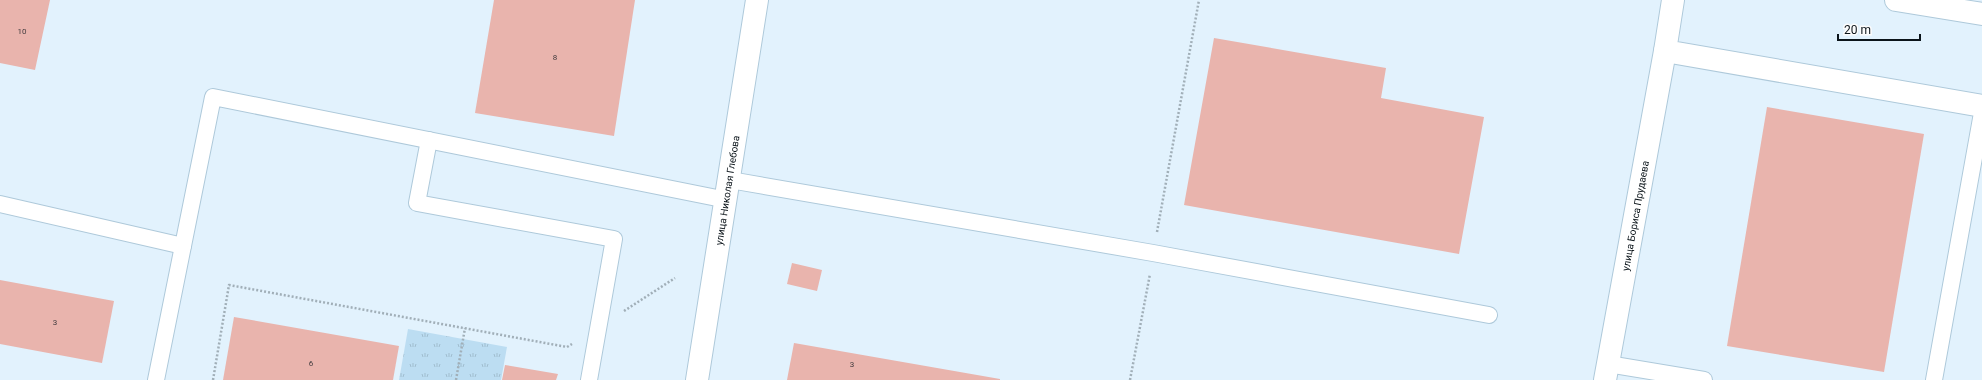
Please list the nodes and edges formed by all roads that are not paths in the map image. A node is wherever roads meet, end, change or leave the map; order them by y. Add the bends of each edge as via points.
1 (757, 0) edge
2 (1673, 0) edge
3 (1896, 0) edge
4 (1982, 14) edge
5 (1665, 51) junction
6 (1982, 106) edge
7 (1982, 113) edge
8 (429, 140) junction
9 (728, 190) junction
10 (0, 204) edge
11 (183, 246) junction
12 (1489, 315) dead end
13 (1607, 372) edge
14 (156, 380) edge
15 (589, 380) edge
16 (697, 380) edge
17 (1704, 380) edge
18 (1934, 380) edge

1 - 9 street, улица Николая Глебова
2 - 5 street, улица Бориса Прудаева
3 - 4 street
5 - 6 street
5 - 13 street, улица Бориса Прудаева
7 - 18 lane
8 - 9 lane
8 - 11 lane via 213,97
8 - 15 lane via 417,203 614,239
9 - 12 lane via 1154,253
9 - 16 street, улица Николая Глебова
10 - 11 lane
11 - 14 lane
13 - 17 lane

